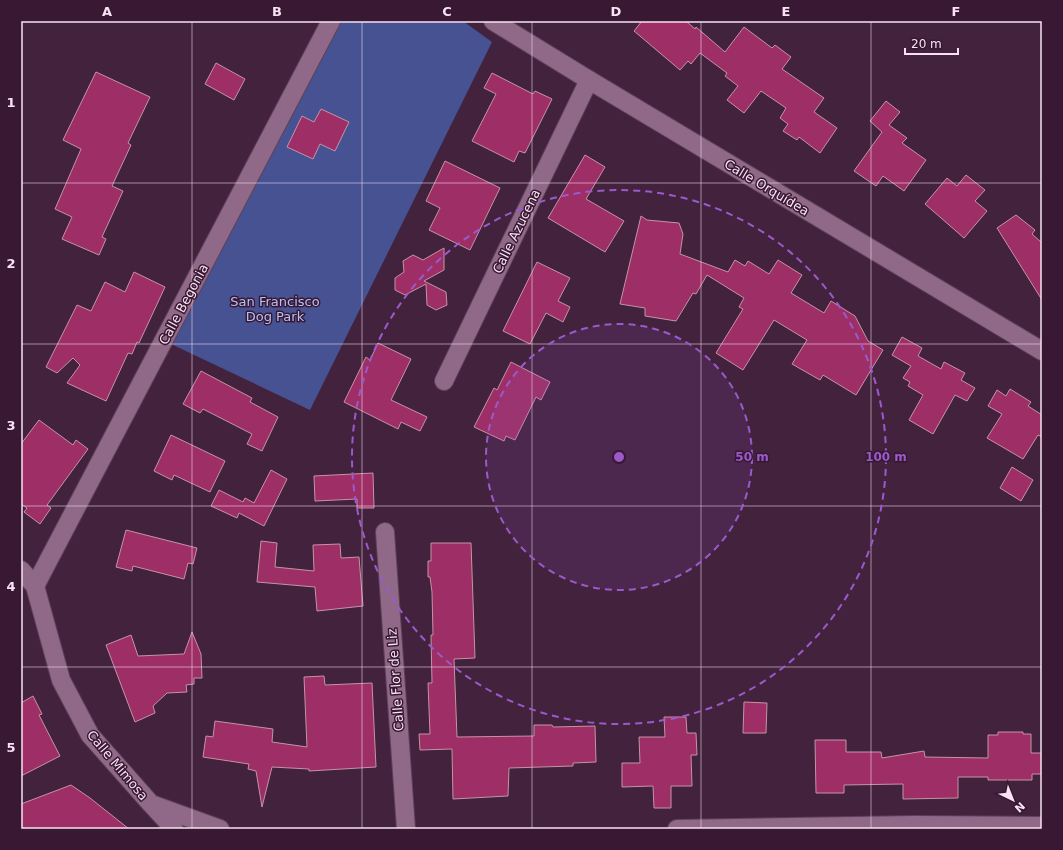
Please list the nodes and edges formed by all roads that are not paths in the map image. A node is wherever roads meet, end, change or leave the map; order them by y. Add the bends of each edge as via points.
1 (330, 21) edge
2 (493, 21) edge
3 (589, 80) junction
4 (1042, 351) edge
5 (444, 381) dead end
6 (385, 532) dead end
7 (21, 570) edge
8 (35, 586) junction
9 (151, 804) junction
10 (1042, 826) edge
11 (914, 827) edge
12 (174, 829) edge
13 (220, 829) edge
14 (406, 829) edge
15 (677, 829) edge

1 - 8 street, Calle Begonia
2 - 3 street, Calle Orquídea
3 - 4 street, Calle Orquídea
3 - 5 street, Calle Azucena
6 - 14 street, Calle Flor de Liz
7 - 8 street, Calle Mimosa
8 - 9 street, Calle Mimosa via 61,680 90,735
9 - 12 street
9 - 13 street, Calle Mimosa
10 - 11 street
11 - 15 street

